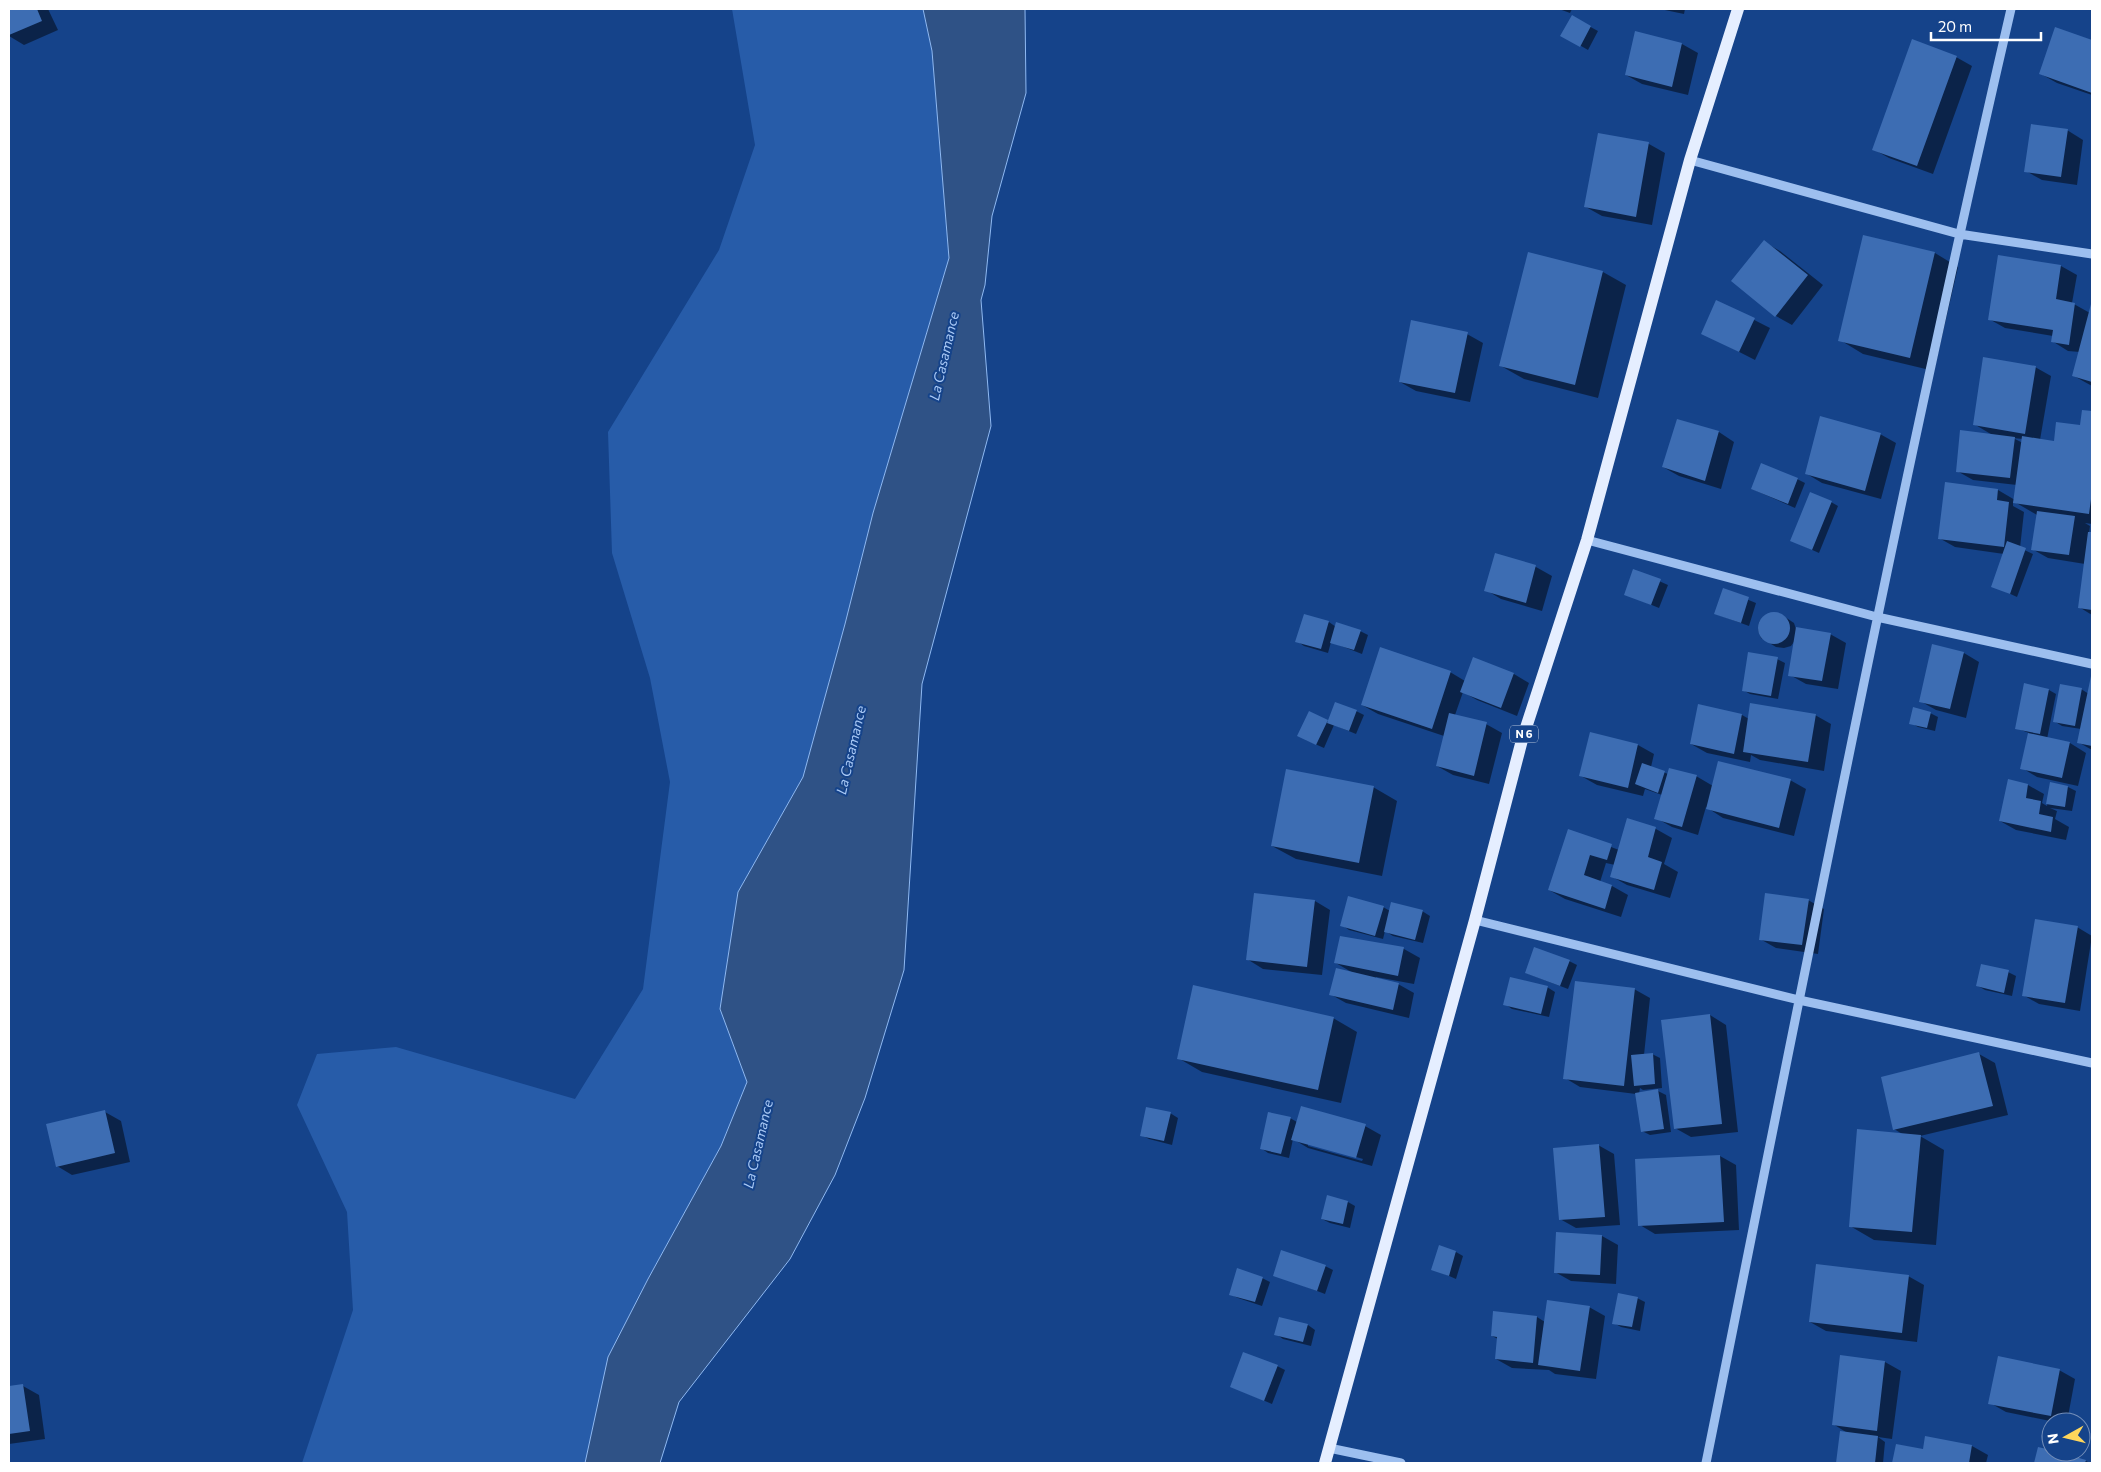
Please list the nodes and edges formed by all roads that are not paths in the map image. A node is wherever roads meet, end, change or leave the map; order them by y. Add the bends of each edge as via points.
1 (1738, 9) edge
2 (2011, 9) edge
3 (1690, 160) junction
4 (1958, 234) junction
5 (2092, 254) edge
6 (1587, 540) junction
7 (1877, 617) junction
8 (2092, 664) edge
9 (1475, 920) junction
10 (1799, 1000) junction
11 (2092, 1062) edge
12 (1329, 1448) junction
13 (1325, 1463) edge
14 (1401, 1463) edge
15 (1706, 1463) edge

1 - 3 main road, N 6
2 - 4 street
3 - 4 street
3 - 6 main road, N 6
4 - 5 street
4 - 7 street
6 - 7 street
6 - 9 main road, N 6 via 1522,740
7 - 8 street
7 - 10 street
9 - 10 street
9 - 12 main road, N 6
10 - 11 street
10 - 15 street
12 - 13 main road, N 6
12 - 14 street

